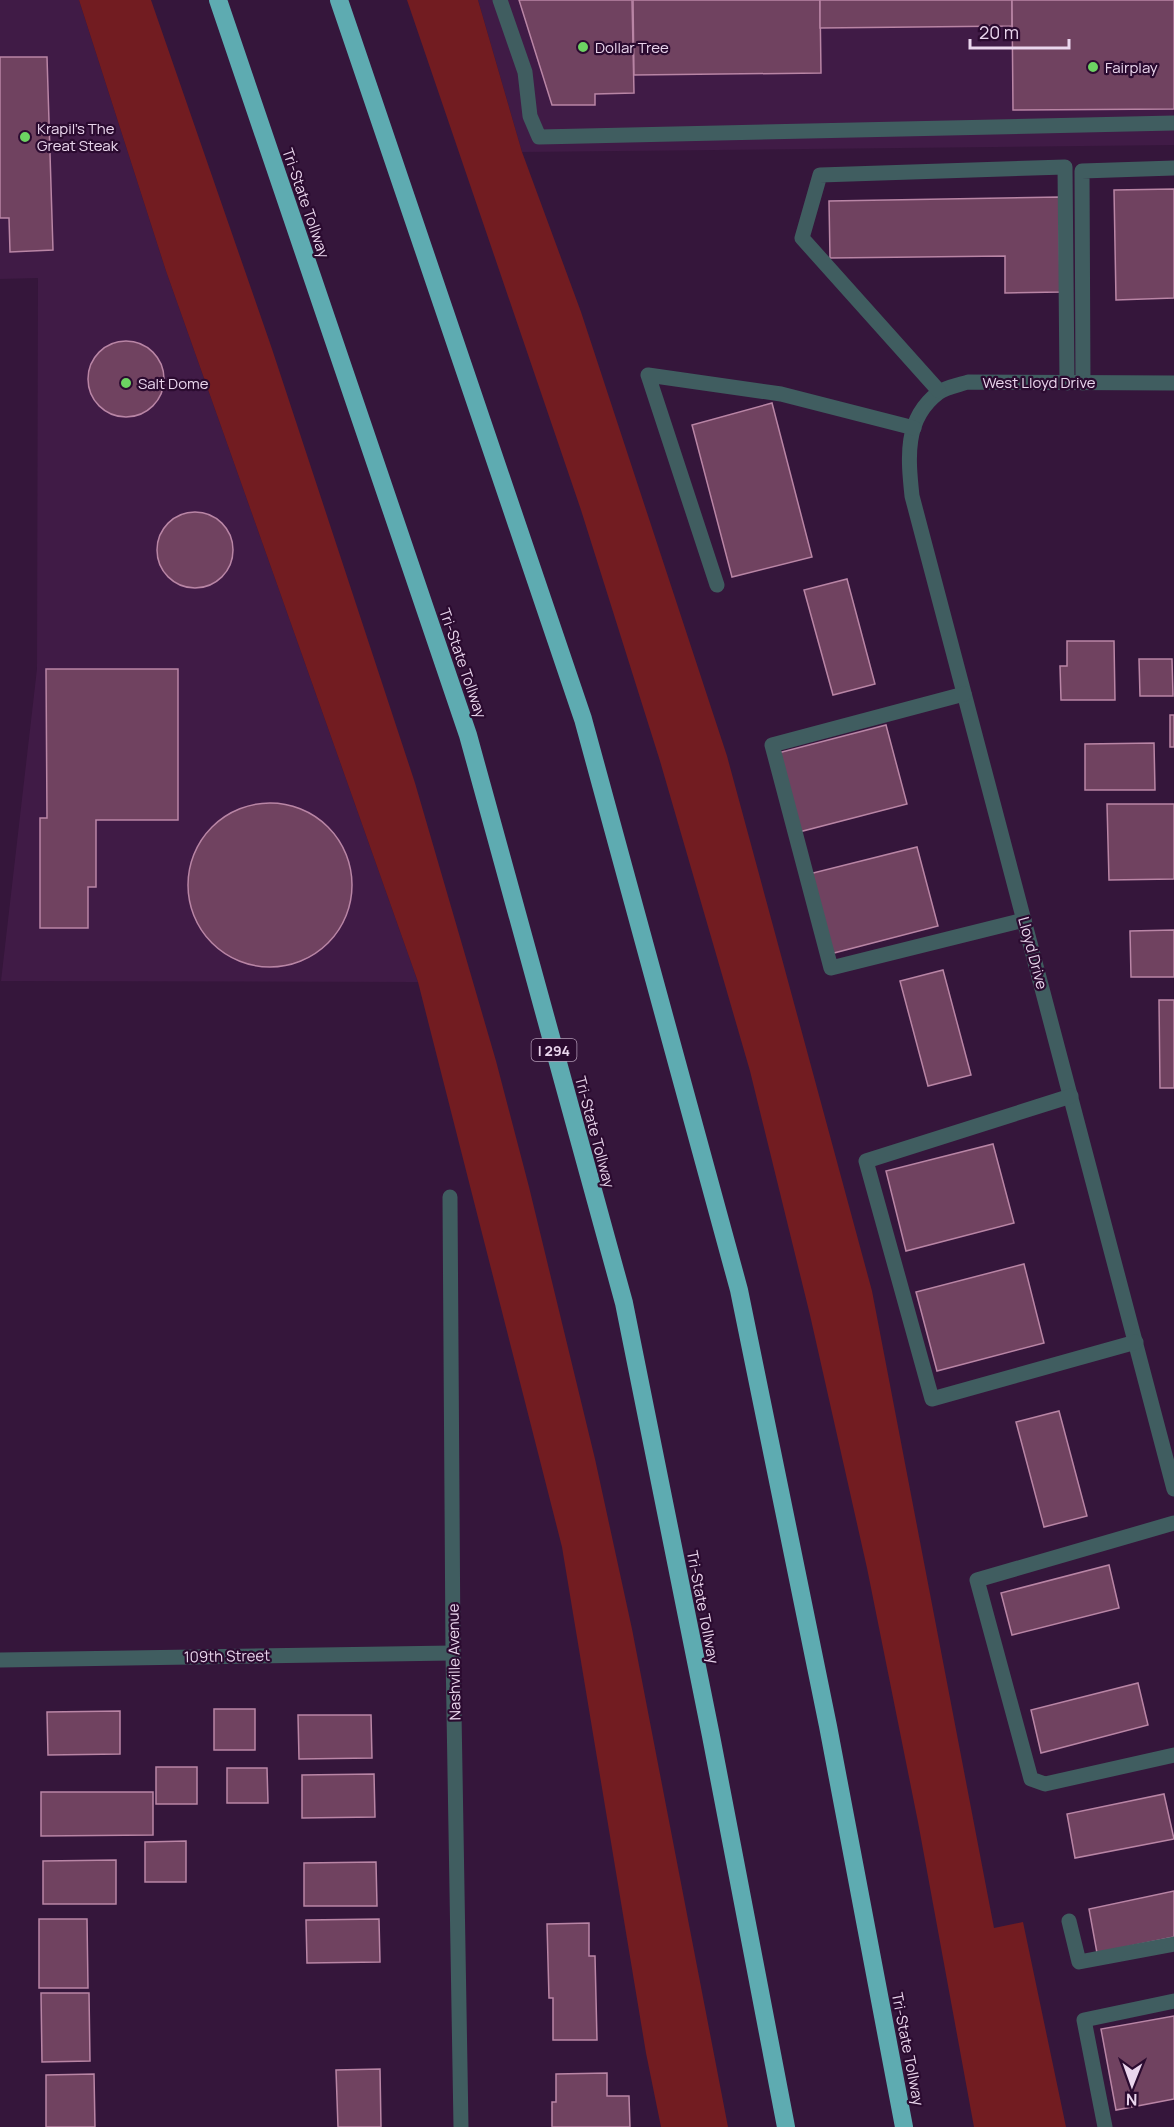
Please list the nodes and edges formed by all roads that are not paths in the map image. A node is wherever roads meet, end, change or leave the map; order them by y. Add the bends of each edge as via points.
1 (218, 0) edge
2 (339, 0) edge
3 (500, 0) edge
4 (1174, 123) edge
5 (1174, 168) edge
6 (1075, 383) junction
7 (1174, 383) edge
8 (939, 391) junction
9 (915, 422) junction
10 (717, 585) dead end
11 (964, 694) junction
12 (1024, 920) junction
13 (1071, 1096) junction
14 (450, 1197) dead end
15 (1136, 1342) junction
16 (1174, 1489) edge
17 (1174, 1523) edge
18 (453, 1653) junction
19 (0, 1660) edge
20 (1174, 1755) edge
21 (1069, 1921) dead end
22 (1174, 1944) edge
23 (1174, 2001) edge
24 (461, 2127) edge
25 (786, 2127) edge
26 (904, 2127) edge
27 (1105, 2127) edge

1 - 25 highway, Tri-State Tollway / I 294 via 468,735 624,1303
2 - 26 highway, Tri-State Tollway via 583,719 739,1290
3 - 4 street via 525,72 530,116 539,137
5 - 6 street via 1082,171
6 - 7 street, West Lloyd Drive
6 - 8 street, West Lloyd Drive via 968,382
6 - 8 street via 1065,167 820,175 802,238
8 - 9 street
9 - 10 street via 781,394 648,375
9 - 11 street, Lloyd Drive via 908,455 912,496
11 - 12 street, Lloyd Drive
11 - 12 street via 772,745 831,968
12 - 13 street, Lloyd Drive
13 - 15 street, Lloyd Drive
13 - 15 street via 866,1161 932,1399
14 - 18 street, Nashville Avenue
15 - 16 street, Lloyd Drive
17 - 20 street via 977,1580 1031,1779 1045,1784
18 - 19 street, 109th Street
18 - 24 street, Nashville Avenue
21 - 22 street via 1078,1962
23 - 27 street via 1084,2020

